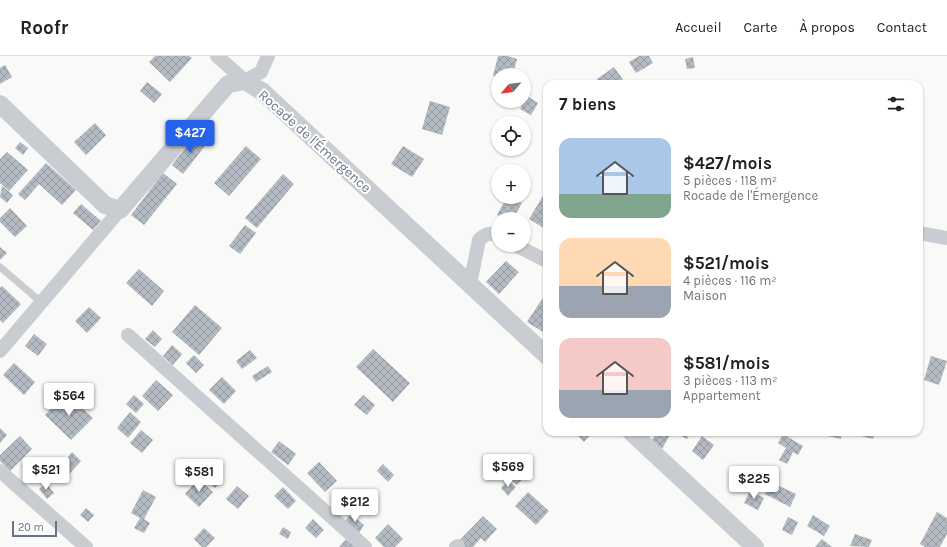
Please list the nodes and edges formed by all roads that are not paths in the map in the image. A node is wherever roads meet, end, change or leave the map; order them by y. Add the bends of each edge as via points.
1 (217, 56) edge
2 (268, 56) edge
3 (245, 80) junction
4 (0, 104) edge
5 (120, 210) junction
6 (491, 234) edge
7 (923, 234) edge
8 (947, 238) edge
9 (529, 252) edge
10 (543, 259) edge
11 (0, 267) edge
12 (470, 284) junction
13 (41, 302) junction
14 (128, 335) dead end
15 (0, 351) edge
16 (543, 352) edge
17 (635, 436) edge
18 (0, 471) edge
19 (86, 547) edge
20 (365, 547) edge
21 (755, 547) edge

1 - 3 street
2 - 3 street via 261,72
3 - 5 street, Rocade de l'Émergence via 228,84
3 - 12 street, Rocade de l'Émergence via 263,92
4 - 5 street via 105,204
5 - 13 street
6 - 12 street via 484,235 479,240
7 - 8 street
9 - 10 street
11 - 13 lane
12 - 16 street, Rocade de l'Émergence
13 - 15 street
14 - 20 street
17 - 21 street
18 - 19 street

